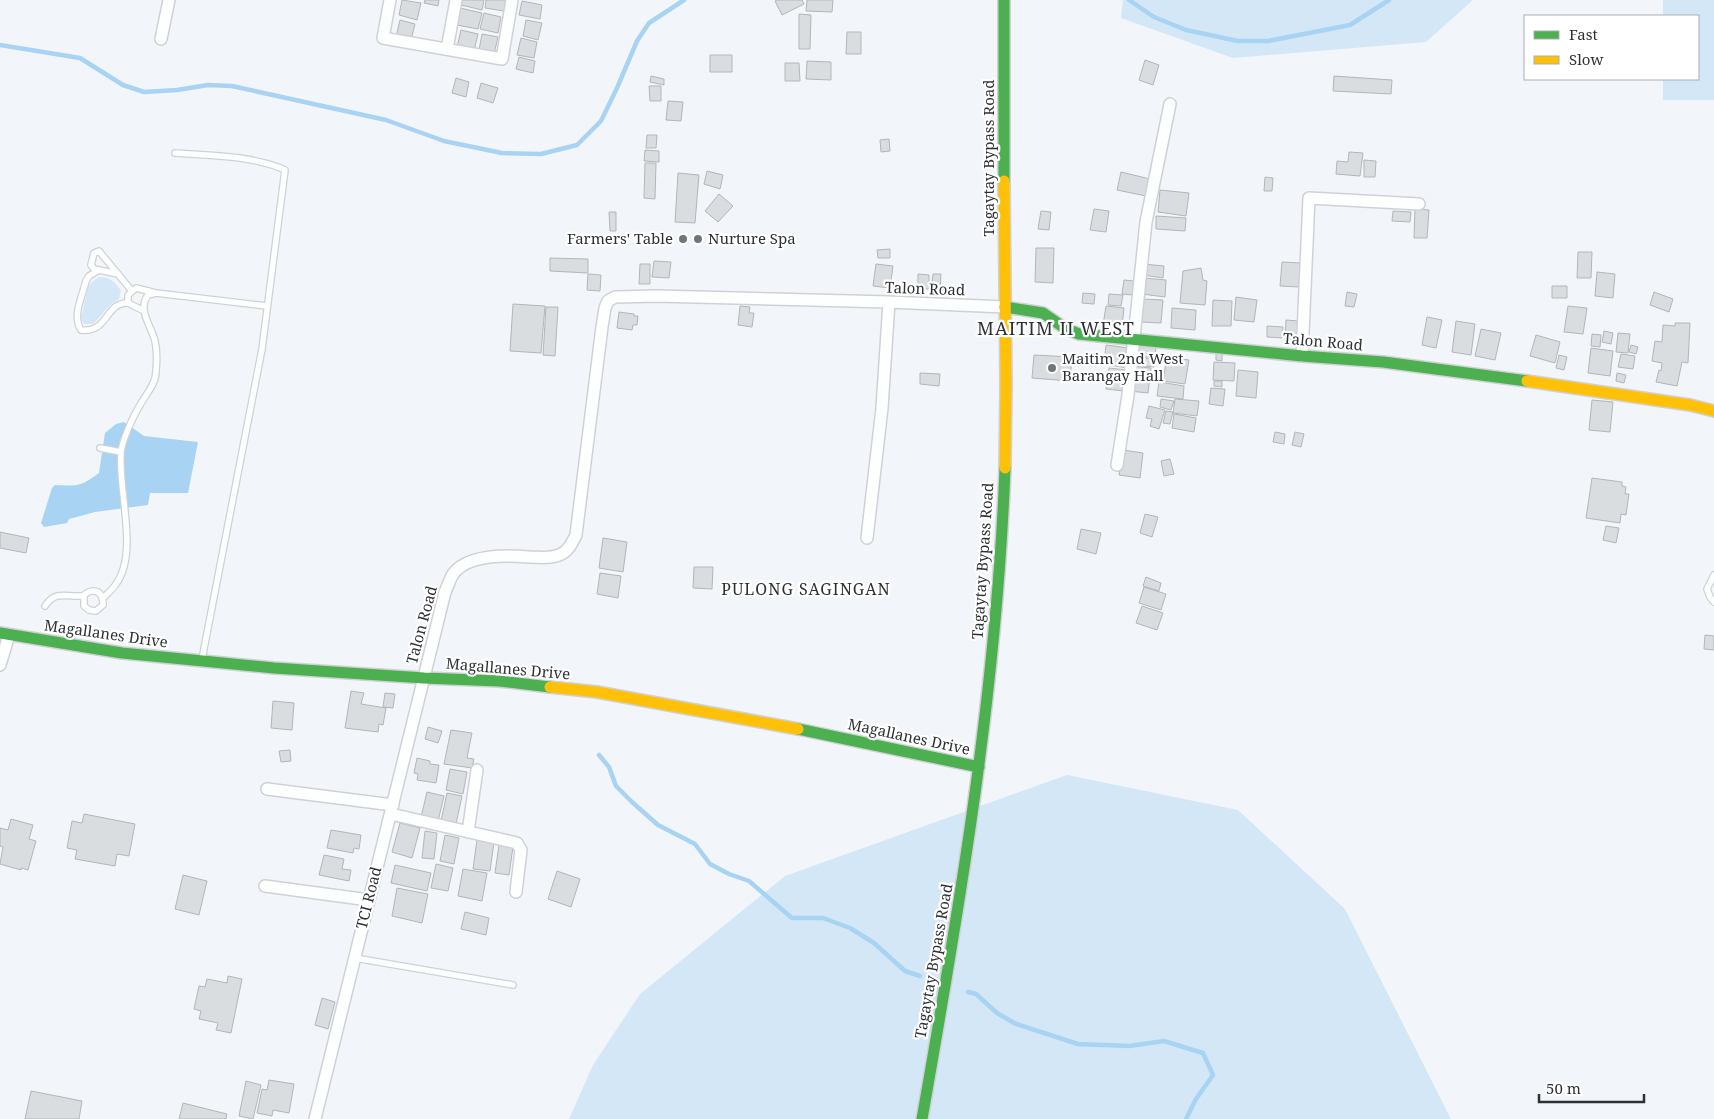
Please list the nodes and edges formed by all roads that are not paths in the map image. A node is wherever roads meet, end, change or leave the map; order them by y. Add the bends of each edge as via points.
1 (169, 0) edge
2 (390, 0) edge
3 (456, 0) edge
4 (512, 0) edge
5 (1004, 0) edge
6 (161, 39) dead end
7 (448, 49) junction
8 (1170, 104) dead end
9 (175, 153) dead end
10 (1419, 204) dead end
11 (99, 270) junction
12 (118, 274) junction
13 (131, 290) junction
14 (156, 293) junction
15 (889, 302) junction
16 (128, 303) junction
17 (266, 306) junction
18 (1005, 307) junction
19 (144, 311) junction
20 (1133, 338) junction
21 (1302, 356) junction
22 (1714, 411) edge
23 (100, 448) dead end
24 (121, 452) junction
25 (1117, 465) dead end
26 (867, 538) dead end
27 (1714, 575) edge
28 (84, 596) junction
29 (103, 598) junction
30 (1714, 602) edge
31 (45, 606) dead end
32 (4, 634) edge
33 (202, 661) junction
34 (0, 665) edge
35 (424, 678) junction
36 (979, 767) junction
37 (477, 770) dead end
38 (267, 789) dead end
39 (392, 810) junction
40 (468, 832) junction
41 (265, 886) dead end
42 (516, 892) dead end
43 (369, 900) junction
44 (355, 958) junction
45 (513, 985) dead end
46 (315, 1119) edge
47 (922, 1119) edge

1 - 6 street
2 - 7 street via 383,38
3 - 7 street
4 - 7 street via 502,59
5 - 18 street, Tagaytay Bypass Road
8 - 20 street via 1146,222
9 - 17 lane via 271,163 285,170
10 - 21 street via 1309,198
11 - 12 lane
11 - 12 lane via 91,265 94,253 99,251
11 - 16 lane via 86,281 76,316 81,330 93,330 102,324 117,304
12 - 13 lane
13 - 14 lane via 140,288
13 - 16 lane
14 - 17 lane
14 - 19 lane via 145,299
15 - 18 street, Talon Road
15 - 26 street via 882,408
15 - 35 street, Talon Road via 657,296 615,297 608,301 576,535 569,548 560,555 475,559 453,574 445,592
16 - 19 lane
17 - 33 lane via 262,349
18 - 20 street, Talon Road via 1043,313 1066,329 1080,334
18 - 36 street, Tagaytay Bypass Road via 1006,417 1002,524
19 - 24 lane via 156,342 156,374
20 - 21 street, Talon Road
20 - 25 street
21 - 22 street, Talon Road via 1503,377
23 - 24 lane
24 - 29 lane via 127,551 117,584
27 - 30 lane via 1707,589
28 - 29 lane via 93,591
28 - 29 lane via 84,606 92,611 101,607
28 - 31 lane via 59,595 50,598
32 - 33 street, Magallanes Drive via 122,653
32 - 34 street
33 - 35 street, Magallanes Drive
35 - 36 street, Magallanes Drive via 499,681 598,692 800,729
35 - 39 street, TCI Road
36 - 47 street, Tagaytay Bypass Road
37 - 40 street
38 - 39 street
39 - 40 street
39 - 43 street, TCI Road
40 - 42 street via 517,842 521,850
41 - 43 street
43 - 44 street, TCI Road
44 - 45 lane
44 - 46 street, TCI Road

